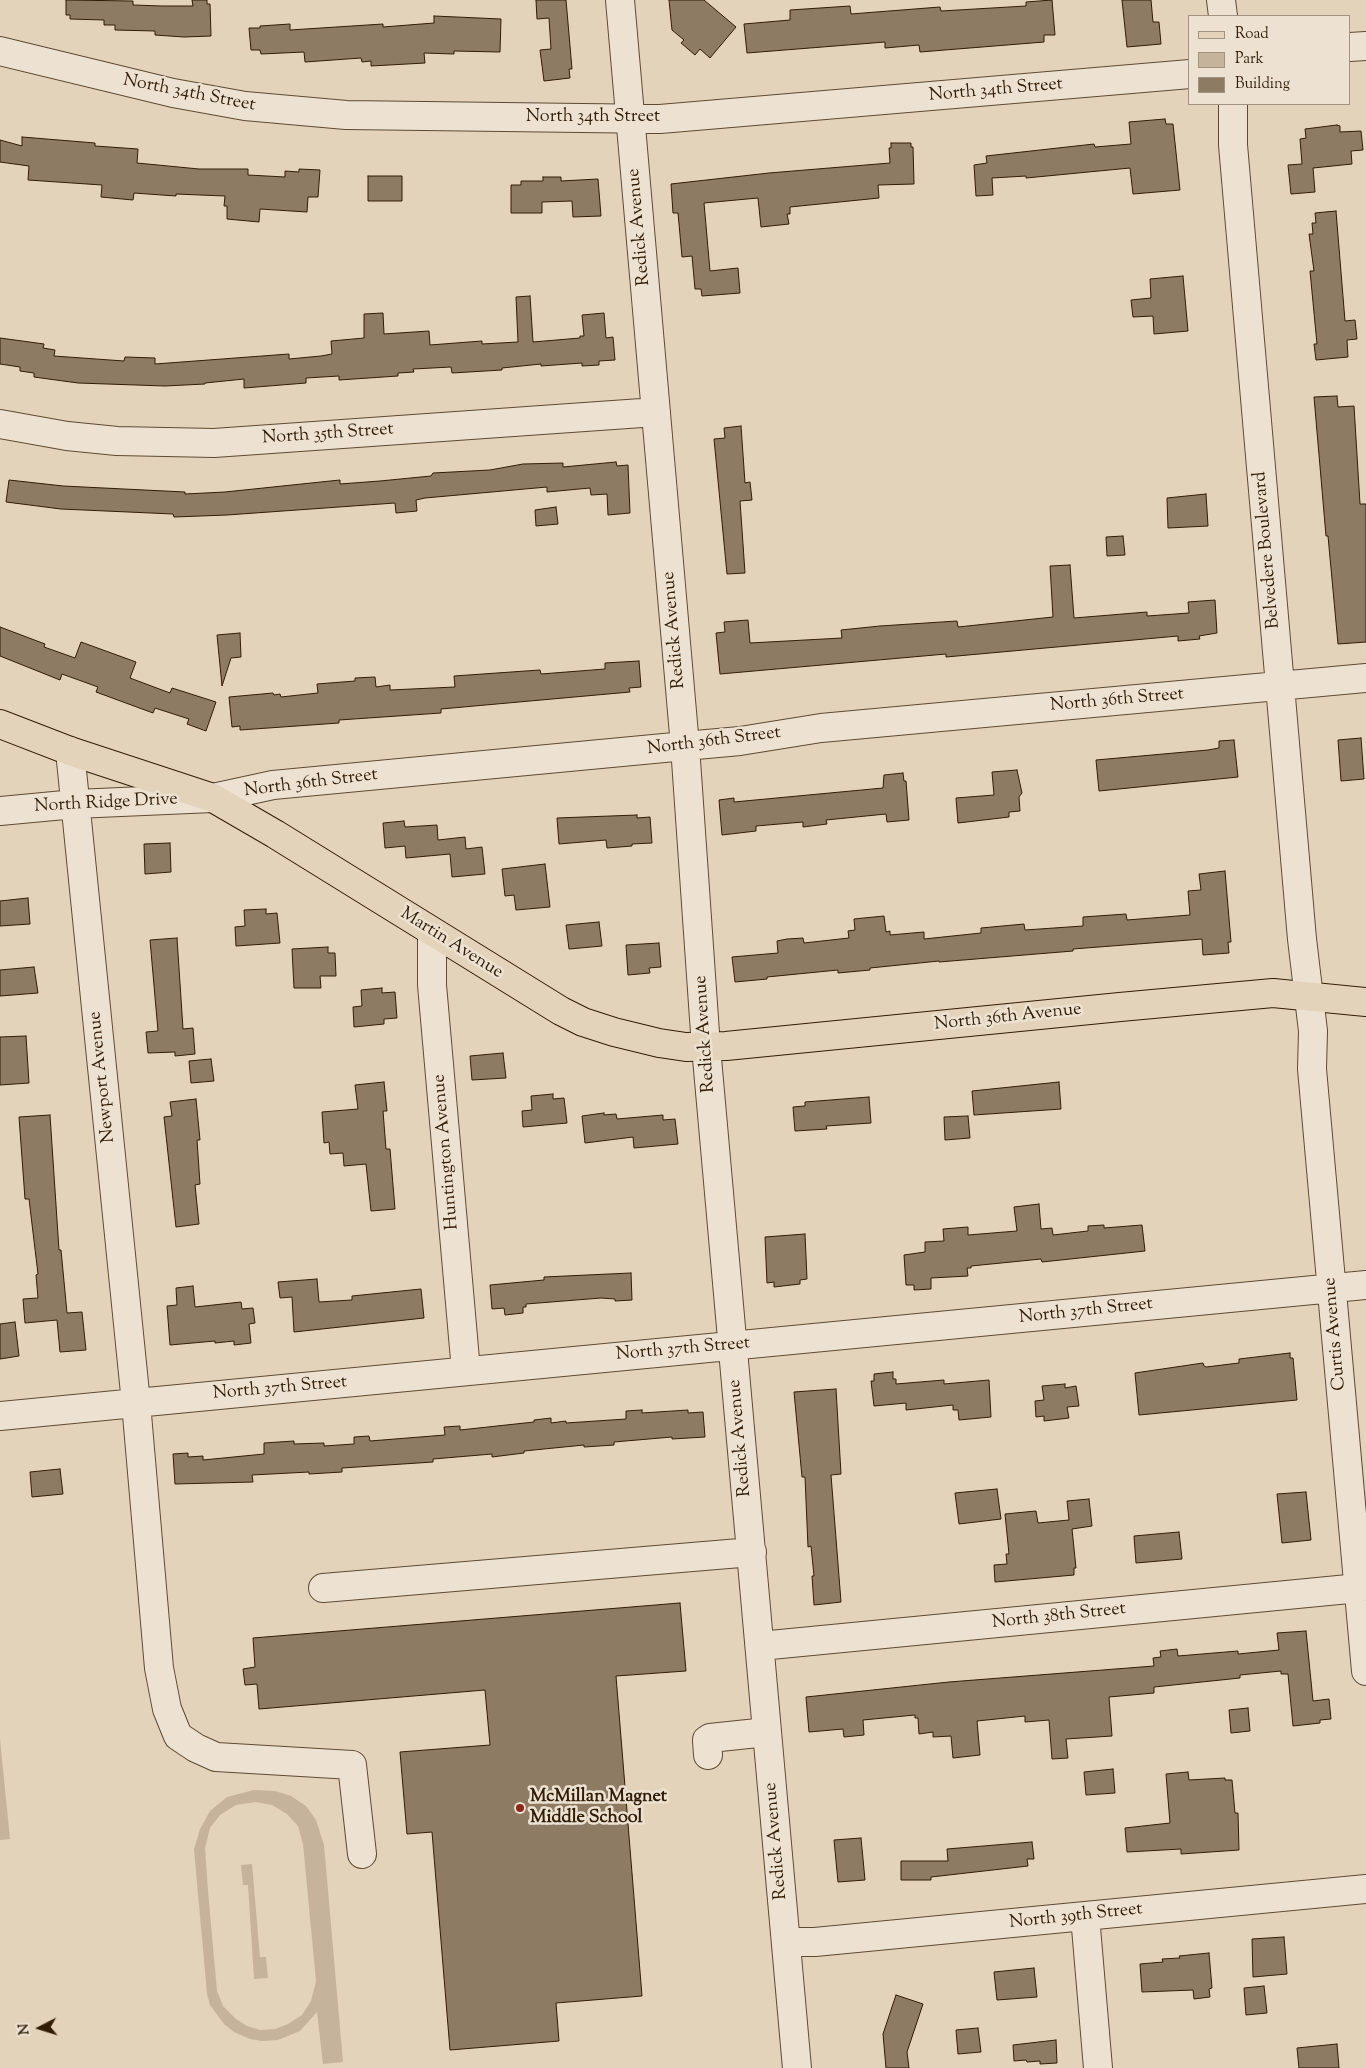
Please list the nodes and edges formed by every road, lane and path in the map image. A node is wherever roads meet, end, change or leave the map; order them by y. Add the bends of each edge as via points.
1 (620, 0) edge
2 (1221, 0) edge
3 (1222, 15) edge
4 (1366, 46) edge
5 (1351, 47) edge
6 (0, 52) edge
7 (1188, 74) edge
8 (1232, 105) edge
9 (630, 120) junction
10 (656, 412) junction
11 (0, 424) edge
12 (1366, 678) edge
13 (1280, 686) junction
14 (0, 724) edge
15 (685, 746) junction
16 (70, 751) junction
17 (212, 798) junction
18 (75, 804) junction
19 (0, 811) edge
20 (432, 933) junction
21 (1309, 997) junction
22 (1366, 1002) edge
23 (706, 1047) junction
24 (1366, 1285) edge
25 (1332, 1288) junction
26 (733, 1346) junction
27 (466, 1371) junction
28 (136, 1403) junction
29 (0, 1416) edge
30 (752, 1552) junction
31 (323, 1588) dead end
32 (1359, 1588) junction
33 (760, 1646) junction
34 (1366, 1671) edge
35 (767, 1732) junction
36 (708, 1755) dead end
37 (362, 1854) dead end
38 (1366, 1889) edge
39 (1085, 1916) junction
40 (786, 1942) junction
41 (792, 2067) edge
42 (1098, 2068) edge

1 - 9 street, Redick Avenue
2 - 3 street
4 - 5 street
6 - 9 street, North 34th Street via 172,93 296,112
7 - 9 street, North 34th Street
8 - 13 street, Belvedere Boulevard
9 - 10 street, Redick Avenue
10 - 11 street, North 35th Street via 214,443 117,441
10 - 15 street, Redick Avenue
12 - 13 street, North 36th Street
13 - 15 street, North 36th Street via 821,728
13 - 21 street, Belvedere Boulevard
14 - 16 main road
15 - 17 street, North 36th Street via 273,785
15 - 23 street, Redick Avenue
16 - 17 main road
16 - 18 street, Newport Avenue
17 - 18 street, North Ridge Drive
17 - 20 main road, Martin Avenue
18 - 19 street, North Ridge Drive
18 - 28 street, Newport Avenue
20 - 23 main road, Martin Avenue via 584,1022 659,1044
20 - 27 street, Huntington Avenue via 432,985
21 - 22 main road, North 36th Avenue
21 - 23 main road, North 36th Avenue via 1273,993
21 - 25 street, Curtis Avenue via 1313,1031 1312,1069
23 - 26 street, Redick Avenue
24 - 25 street, North 37th Street
25 - 26 street, North 37th Street
25 - 32 street, Curtis Avenue
26 - 27 street, North 37th Street
26 - 30 street, Redick Avenue
27 - 28 street, North 37th Street
28 - 29 street, North 37th Street
28 - 37 street, Newport Avenue via 159,1668 167,1709 178,1736 216,1758 352,1765
30 - 31 street
30 - 33 street, Redick Avenue
32 - 33 street, North 38th Street
32 - 34 street, Curtis Avenue
33 - 35 street, Redick Avenue
35 - 36 street via 710,1738 707,1740
35 - 40 street, Redick Avenue
38 - 39 street, North 39th Street
39 - 40 street, North 39th Street via 816,1942
39 - 42 street
40 - 41 street, Redick Avenue

